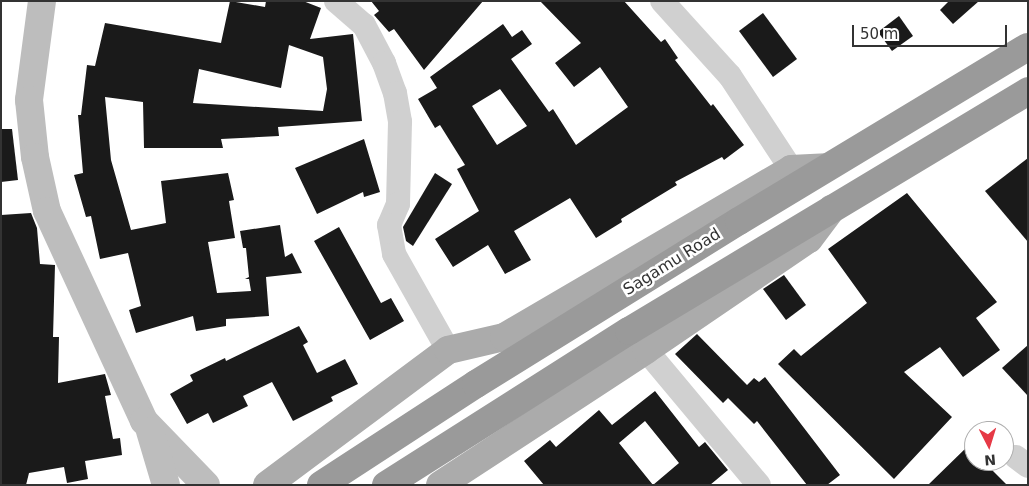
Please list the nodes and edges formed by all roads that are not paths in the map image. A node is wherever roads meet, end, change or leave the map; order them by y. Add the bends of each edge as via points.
1 (42, 1) edge
2 (336, 1) edge
3 (662, 1) edge
4 (1028, 47) edge
5 (1028, 91) edge
6 (826, 167) junction
7 (791, 169) junction
8 (835, 205) junction
9 (448, 350) junction
10 (646, 350) junction
11 (149, 430) junction
12 (166, 485) edge
13 (206, 485) edge
14 (267, 485) edge
15 (321, 485) edge
16 (386, 485) edge
17 (440, 485) edge
18 (759, 485) edge

1 - 11 main road via 29,100 35,157 47,211
2 - 9 street via 364,25 395,92 400,122 398,204 389,225 394,254
3 - 7 street via 730,76
4 - 6 highway, Sagamu Road
5 - 8 highway
6 - 7 main road
6 - 15 highway, Sagamu Road via 476,384
7 - 9 main road via 504,337
8 - 10 main road via 809,239
8 - 16 highway via 503,408
9 - 14 main road
10 - 17 main road
10 - 18 street
11 - 12 main road
11 - 13 main road

